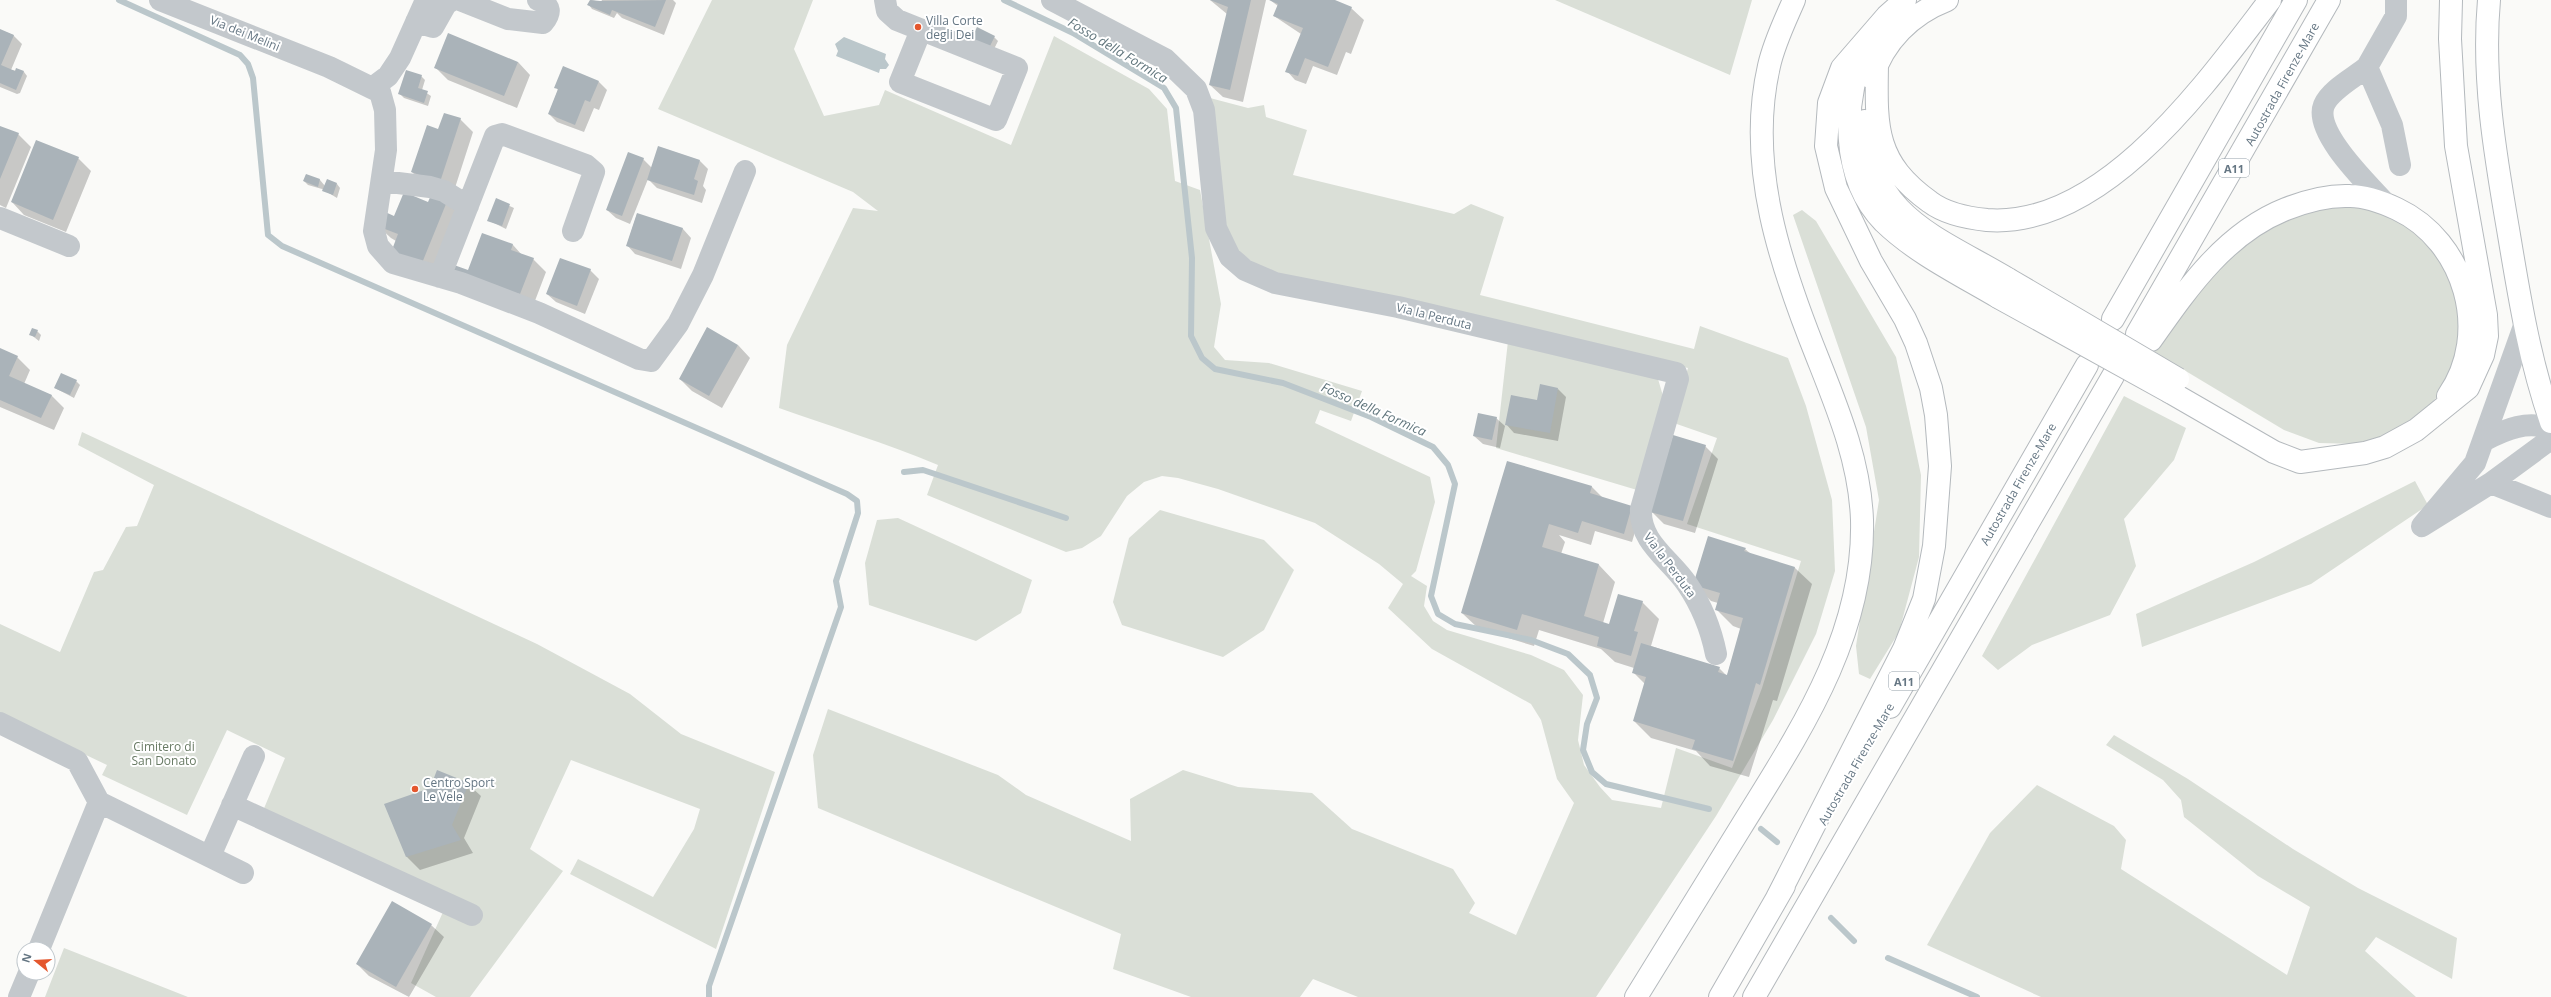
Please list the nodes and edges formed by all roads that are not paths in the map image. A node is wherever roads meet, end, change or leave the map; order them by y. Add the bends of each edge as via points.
1 (160, 0) edge
2 (426, 0) edge
3 (452, 0) edge
4 (460, 0) edge
5 (538, 0) edge
6 (885, 0) edge
7 (1052, 0) edge
8 (1794, 0) edge
9 (1905, 0) edge
10 (1947, 0) edge
11 (2270, 0) edge
12 (2296, 0) edge
13 (2329, 0) edge
14 (2396, 0) edge
15 (2452, 0) edge
16 (2489, 0) edge
17 (416, 22) junction
18 (921, 30) junction
19 (1870, 35) junction
20 (1877, 64) junction
21 (2367, 67) junction
22 (372, 88) junction
23 (2400, 164) dead end
24 (745, 171) dead end
25 (382, 181) junction
26 (2385, 203) junction
27 (468, 206) junction
28 (0, 218) edge
29 (573, 231) dead end
30 (69, 246) dead end
31 (440, 277) junction
32 (2003, 288) junction
33 (2114, 319) dead end
34 (2524, 326) junction
35 (2087, 365) dead end
36 (2117, 379) dead end
37 (2434, 417) junction
38 (2551, 422) edge
39 (2551, 429) edge
40 (2551, 434) edge
41 (2485, 440) junction
42 (2491, 483) junction
43 (2551, 507) edge
44 (1716, 654) dead end
45 (0, 723) edge
46 (254, 756) dead end
47 (99, 802) junction
48 (232, 806) junction
49 (210, 856) junction
50 (243, 873) dead end
51 (1777, 898) junction
52 (472, 916) dead end
53 (42, 941) edge
54 (26, 981) edge
55 (19, 997) edge
56 (1636, 997) edge
57 (1720, 997) edge
58 (1754, 997) edge

1 - 22 street, Via dei Melini via 329,67
2 - 17 street
3 - 17 street via 446,4 434,27
4 - 5 street via 508,19 543,23 550,14 550,9
6 - 18 street via 887,11 896,20
7 - 44 street, Via la Perduta via 1165,59 1196,90 1204,110 1216,228 1230,257 1245,270 1275,283 1398,307 1676,372 1678,379 1640,509 1640,522 1646,537 1686,584 1702,609 1711,629
8 - 56 main road via 1769,63 1762,108 1762,156 1773,224 1788,279 1850,444 1862,521 1860,556 1847,628 1834,664 1816,701 1784,758
9 - 19 main road
10 - 20 main road via 1919,14 1904,26
11 - 20 main road via 2198,91 2136,156 2107,180 2077,197 2023,218 1982,219 1951,213 1936,206 1903,180 1890,163 1878,126
12 - 33 main road, A11
13 - 26 main road, Autostrada Firenze-Mare / A11 via 2144,337 2207,265 2254,227 2284,210 2330,197 2352,196
14 - 21 street via 2396,16
15 - 37 main road via 2450,39 2456,146 2484,293 2487,336 2483,355 2468,388
16 - 34 main road via 2486,50 2491,117
17 - 22 street via 388,76
18 - 18 street via 900,82 996,120 1017,68
19 - 32 main road via 1857,66 1848,105 1851,150 1864,191 1883,220 1908,242
19 - 51 main road via 1842,68 1834,85 1829,103 1826,146 1836,188 1871,261 1905,319 1929,382 1939,442 1938,520 1924,599 1916,622
20 - 32 main road via 1866,99 1866,139 1875,174 1886,196 1898,210 1917,225
21 - 23 street via 2392,125
21 - 26 street via 2333,94 2324,104 2322,117 2333,143
22 - 25 street via 380,92 385,110 386,150
24 - 31 street via 703,275 678,324 651,361 639,359 539,313
25 - 27 street via 444,191
25 - 31 street via 374,231 378,246 393,263
26 - 37 main road via 2407,214 2436,236 2457,267 2468,305 2468,341 2463,364 2454,387
27 - 29 street via 495,136 502,134 586,165 594,172
27 - 31 street
28 - 30 street
32 - 37 main road, bridge via 2174,386 2308,449 2349,455 2385,447
34 - 38 main road
34 - 41 street
35 - 51 main road, Autostrada Firenze-Mare / A11
36 - 58 main road, A11 via 2057,474
39 - 41 street via 2539,424 2507,428
40 - 42 street via 2544,444
41 - 42 street via 2475,463 2422,526
42 - 43 street
45 - 47 street via 77,761
46 - 48 street
47 - 49 street
47 - 53 street
48 - 49 street
48 - 52 street
49 - 50 street
51 - 57 main road, Autostrada Firenze-Mare / A11
54 - 55 street

